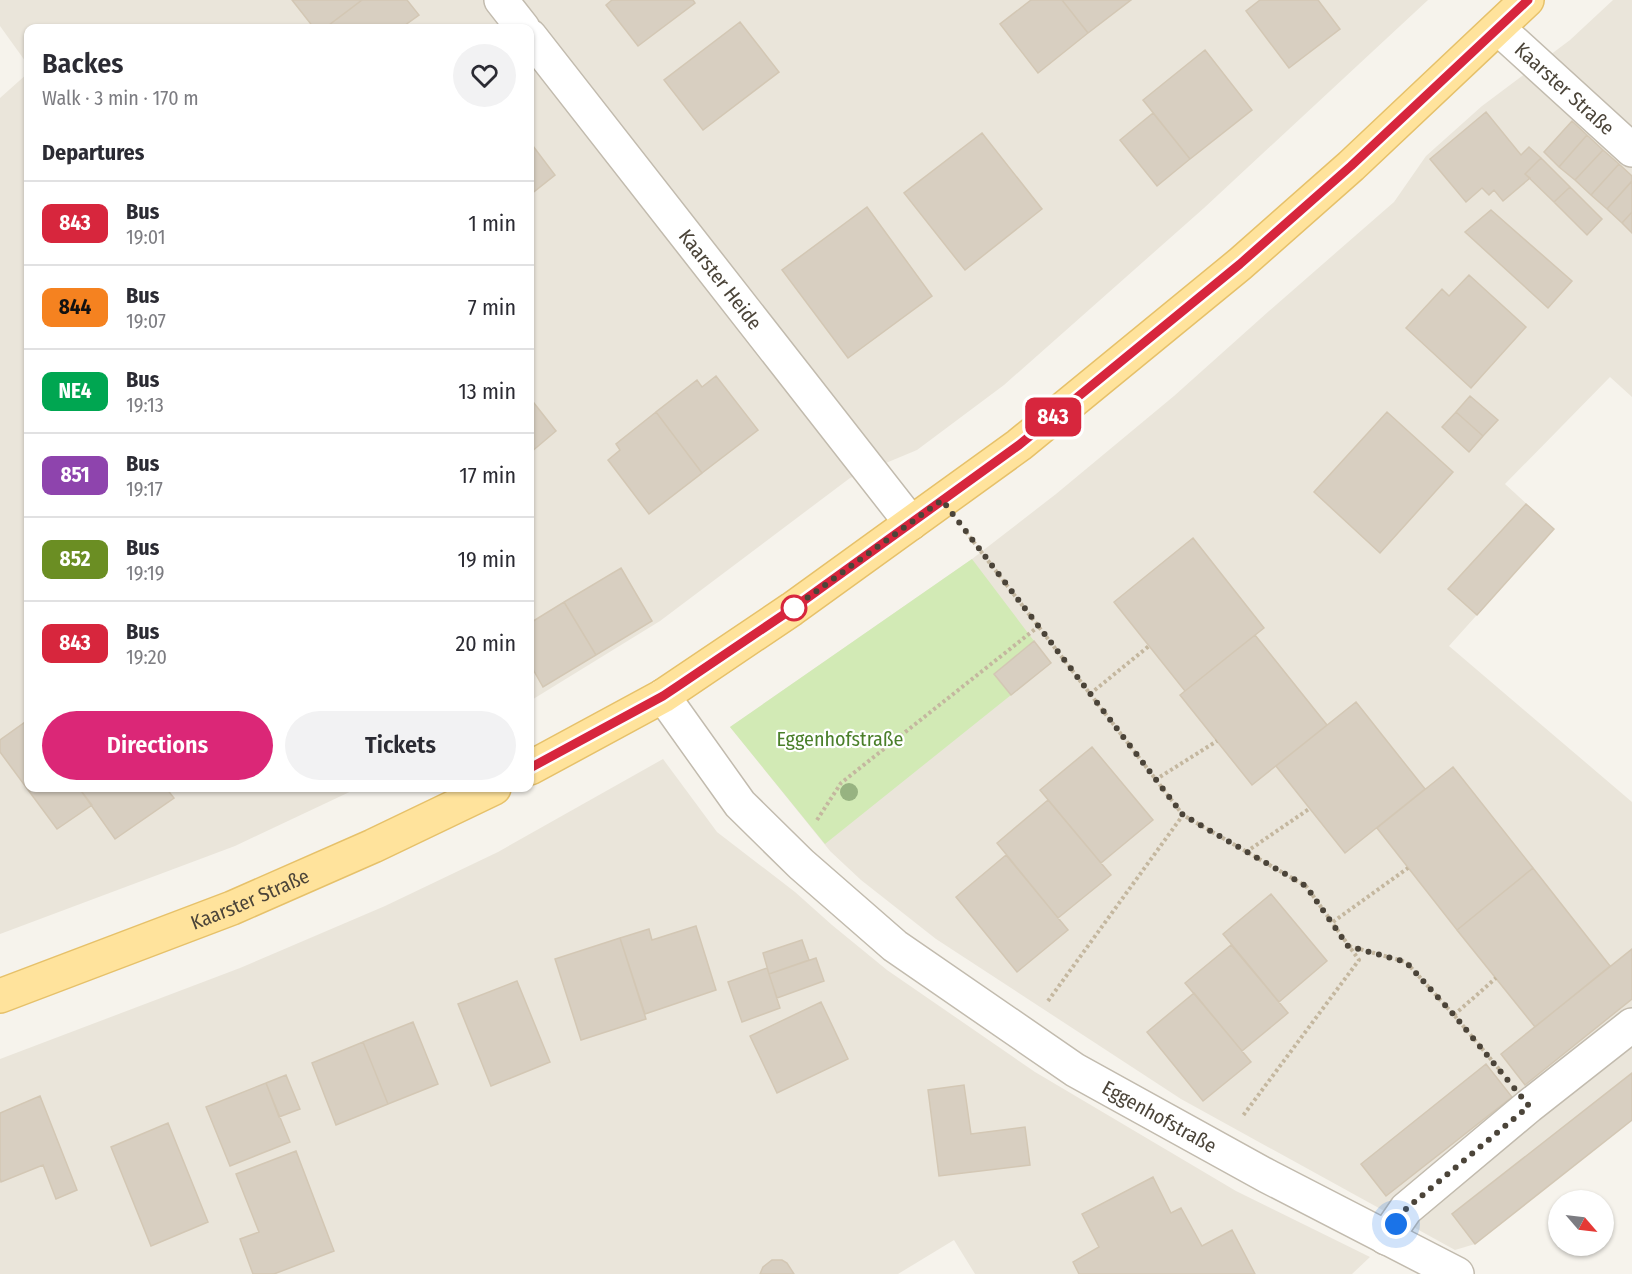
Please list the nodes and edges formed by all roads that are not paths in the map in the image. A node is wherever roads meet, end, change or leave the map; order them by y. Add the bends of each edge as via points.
1 (501, 0) edge
2 (1527, 0) edge
3 (521, 24) edge
4 (1498, 28) junction
5 (534, 41) edge
6 (1632, 150) edge
7 (911, 523) junction
8 (663, 696) junction
9 (534, 766) edge
10 (486, 792) edge
11 (0, 996) edge
12 (1632, 1025) edge
13 (1386, 1238) junction
14 (1457, 1274) edge

1 - 3 street
2 - 4 main road, Kaarster Straße
4 - 6 street, Kaarster Straße
4 - 7 main road, Kaarster Straße via 1240,264 1019,445
5 - 7 street, Kaarster Heide
7 - 8 main road, Kaarster Straße
8 - 9 main road, Kaarster Straße
8 - 13 street, Eggenhofstraße via 740,804 895,946 1075,1070
10 - 11 main road, Kaarster Straße via 232,908
12 - 13 street via 1406,1209
13 - 14 street, Eggenhofstraße

